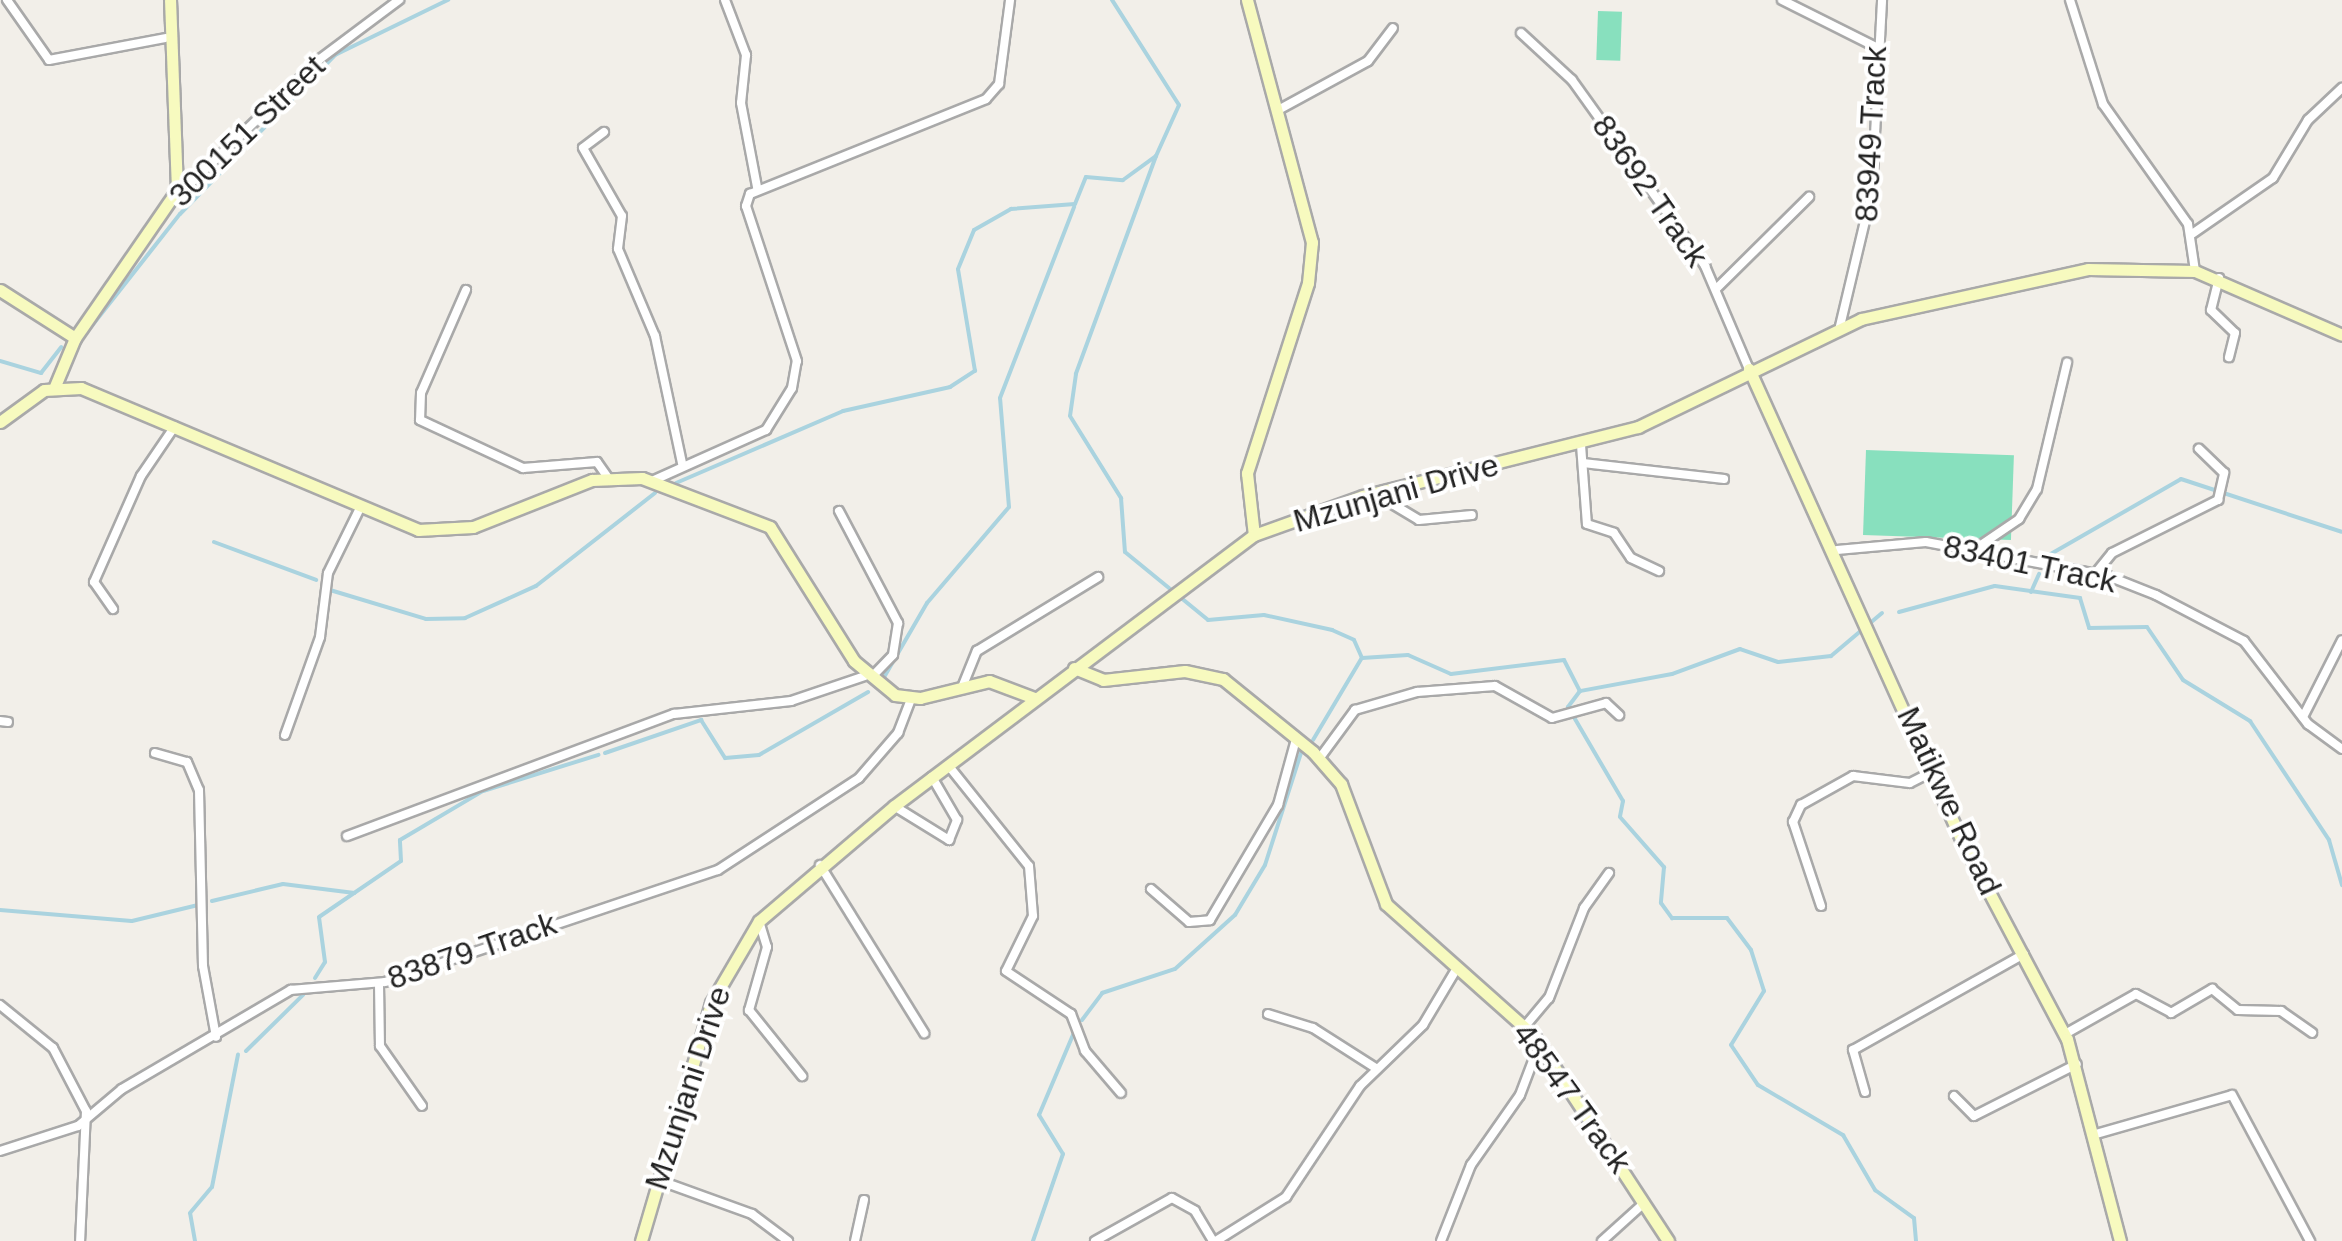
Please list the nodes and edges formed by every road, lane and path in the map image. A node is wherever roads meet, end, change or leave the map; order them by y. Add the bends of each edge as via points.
1 (7, 0) edge
2 (170, 0) edge
3 (399, 0) edge
4 (725, 0) edge
5 (1010, 0) edge
6 (1246, 0) edge
7 (1782, 0) edge
8 (1882, 0) edge
9 (2070, 0) edge
10 (1393, 28) dead end
11 (1520, 33) dead end
12 (165, 38) junction
13 (1874, 46) junction
14 (2342, 88) edge
15 (1280, 109) junction
16 (604, 132) dead end
17 (757, 188) junction
18 (1809, 197) dead end
19 (172, 202) junction
20 (2192, 234) junction
21 (2195, 271) junction
22 (2219, 278) junction
23 (1716, 288) junction
24 (0, 290) edge
25 (466, 290) dead end
26 (1840, 326) junction
27 (2342, 335) edge
28 (76, 338) junction
29 (2229, 357) dead end
30 (2067, 362) dead end
31 (1749, 369) junction
32 (56, 386) junction
33 (0, 422) edge
34 (175, 426) junction
35 (1581, 445) junction
36 (2199, 449) dead end
37 (1583, 463) junction
38 (682, 464) junction
39 (608, 478) junction
40 (1724, 479) dead end
41 (652, 481) junction
42 (1374, 493) junction
43 (359, 510) junction
44 (839, 511) dead end
45 (1472, 515) dead end
46 (1254, 535) junction
47 (1837, 550) junction
48 (1972, 550) junction
49 (1659, 571) dead end
50 (2096, 574) junction
51 (1098, 577) dead end
52 (113, 608) dead end
53 (2342, 640) edge
54 (1074, 668) junction
55 (867, 678) junction
56 (964, 685) junction
57 (911, 698) junction
58 (1034, 698) junction
59 (1619, 716) dead end
60 (2302, 718) junction
61 (286, 735) dead end
62 (1296, 738) junction
63 (2342, 748) edge
64 (154, 753) dead end
65 (1320, 759) junction
66 (948, 766) junction
67 (1930, 773) junction
68 (932, 777) junction
69 (894, 806) junction
70 (347, 836) dead end
71 (820, 865) junction
72 (1609, 872) dead end
73 (1151, 889) dead end
74 (1821, 906) dead end
75 (759, 922) junction
76 (2024, 954) junction
77 (1454, 973) junction
78 (380, 984) junction
79 (0, 1005) edge
80 (1268, 1014) dead end
81 (1526, 1025) junction
82 (924, 1033) dead end
83 (2312, 1033) dead end
84 (2065, 1034) junction
85 (216, 1037) junction
86 (1539, 1045) junction
87 (2077, 1064) junction
88 (1378, 1068) junction
89 (802, 1076) dead end
90 (1865, 1092) dead end
91 (1122, 1093) dead end
92 (1954, 1096) dead end
93 (422, 1106) dead end
94 (86, 1118) junction
95 (2096, 1134) junction
96 (0, 1151) edge
97 (658, 1180) junction
98 (864, 1200) dead end
99 (1644, 1203) junction
100 (80, 1241) edge
101 (641, 1241) edge
102 (788, 1241) edge
103 (855, 1241) edge
104 (1095, 1241) edge
105 (1214, 1241) edge
106 (1441, 1241) edge
107 (1602, 1241) edge
108 (1668, 1241) edge
109 (2120, 1241) edge
110 (2310, 1241) edge

1 - 12 street via 49,60
2 - 12 street
3 - 19 street, 300151 Street via 343,39
4 - 17 street via 746,56 742,103
5 - 17 street via 999,84 986,98
6 - 15 street
7 - 13 street
8 - 13 street, 83949 Track
9 - 20 street via 2103,104
10 - 15 street via 1368,61
11 - 23 street, 83692 Track via 1572,80
12 - 19 street via 181,161
13 - 26 street, 83949 Track via 1872,192
14 - 20 street via 2308,120 2273,178
15 - 46 street via 1312,242 1308,283 1246,473
16 - 38 street via 583,148 622,216 618,249 655,336
17 - 38 street via 746,206 773,274 795,376 766,430
18 - 23 street
19 - 28 street, 300151 Street
20 - 21 street
21 - 22 street, Mzunjani Drive
21 - 26 street, Mzunjani Drive via 2088,269
22 - 27 street, Mzunjani Drive
22 - 29 street via 2211,310 2234,334
23 - 31 street, 83692 Track
24 - 28 street
25 - 39 street via 425,382 420,420 523,468 596,462
26 - 31 street, Mzunjani Drive
28 - 32 street, 300151 Street
30 - 48 street via 2037,489 2019,519
31 - 35 street, Mzunjani Drive via 1669,414
31 - 47 street, Matikwe Road
32 - 33 street
32 - 34 street
34 - 43 street
34 - 52 street via 141,476 94,582
35 - 37 street
35 - 42 street, Mzunjani Drive
36 - 50 street via 2224,473 2218,500 2112,553
37 - 40 street
37 - 49 street via 1589,527 1614,533 1631,558
38 - 41 street
39 - 41 street
39 - 43 street via 451,530 418,530
41 - 55 street via 770,527
42 - 45 street via 1420,520
42 - 46 street, Mzunjani Drive
43 - 61 street via 328,573 320,636
44 - 55 street via 898,623 892,655
46 - 54 street, Mzunjani Drive
47 - 48 street, 83401 Track via 1908,542
47 - 67 street, Matikwe Road
48 - 50 street, 83401 Track
50 - 60 street, 83401 Track via 2238,636
51 - 56 street via 977,651
53 - 60 street
54 - 58 street, Mzunjani Drive
54 - 62 street, 48547 Track via 1103,680 1207,674 1240,688
55 - 57 street
55 - 70 street via 792,701 674,714
56 - 57 street
56 - 58 street via 998,682
57 - 78 street, 83879 Track via 898,732 859,778 749,854 668,892
58 - 66 street, Mzunjani Drive
59 - 65 street via 1606,703 1562,717 1496,686 1417,692 1355,710
60 - 63 street, 83401 Track
62 - 65 street, 48547 Track
62 - 73 street via 1267,829 1210,920 1190,922
64 - 85 street via 186,762 200,790 203,966
65 - 77 street, 48547 Track via 1341,784 1386,904
66 - 68 street, Mzunjani Drive
66 - 91 street via 1029,866 1032,921 1006,972 1071,1014 1085,1051
67 - 74 street via 1904,783 1853,776 1800,805 1793,822
67 - 76 street, Matikwe Road
68 - 69 street, Mzunjani Drive
68 - 69 street via 957,820 950,840
69 - 71 street, Mzunjani Drive
71 - 75 street, Mzunjani Drive
71 - 82 street
72 - 81 street via 1584,908 1549,998
75 - 89 street via 767,947 749,1010
75 - 97 street, Mzunjani Drive via 712,1003
76 - 84 street, Matikwe Road
76 - 90 street via 1853,1050
77 - 81 street, 48547 Track
77 - 88 street via 1423,1026
78 - 85 street, 83879 Track via 300,987
78 - 93 street via 380,1046
79 - 94 street via 53,1048
80 - 88 street via 1313,1028
81 - 86 street, 48547 Track
83 - 84 street via 2281,1012 2238,1010 2212,989 2171,1013 2136,994
84 - 87 street, Matikwe Road
85 - 94 street, 83879 Track
86 - 99 street, 48547 Track
86 - 106 street via 1520,1095 1471,1166
87 - 92 street via 1974,1116
87 - 95 street, Matikwe Road
88 - 105 street via 1286,1197
94 - 96 street, 83879 Track
94 - 100 street
95 - 109 street, Matikwe Road
95 - 110 street via 2232,1095
97 - 101 street, Mzunjani Drive
97 - 102 street via 752,1214
98 - 103 street
99 - 107 street
99 - 108 street, 48547 Track
104 - 105 street via 1172,1198 1195,1210

